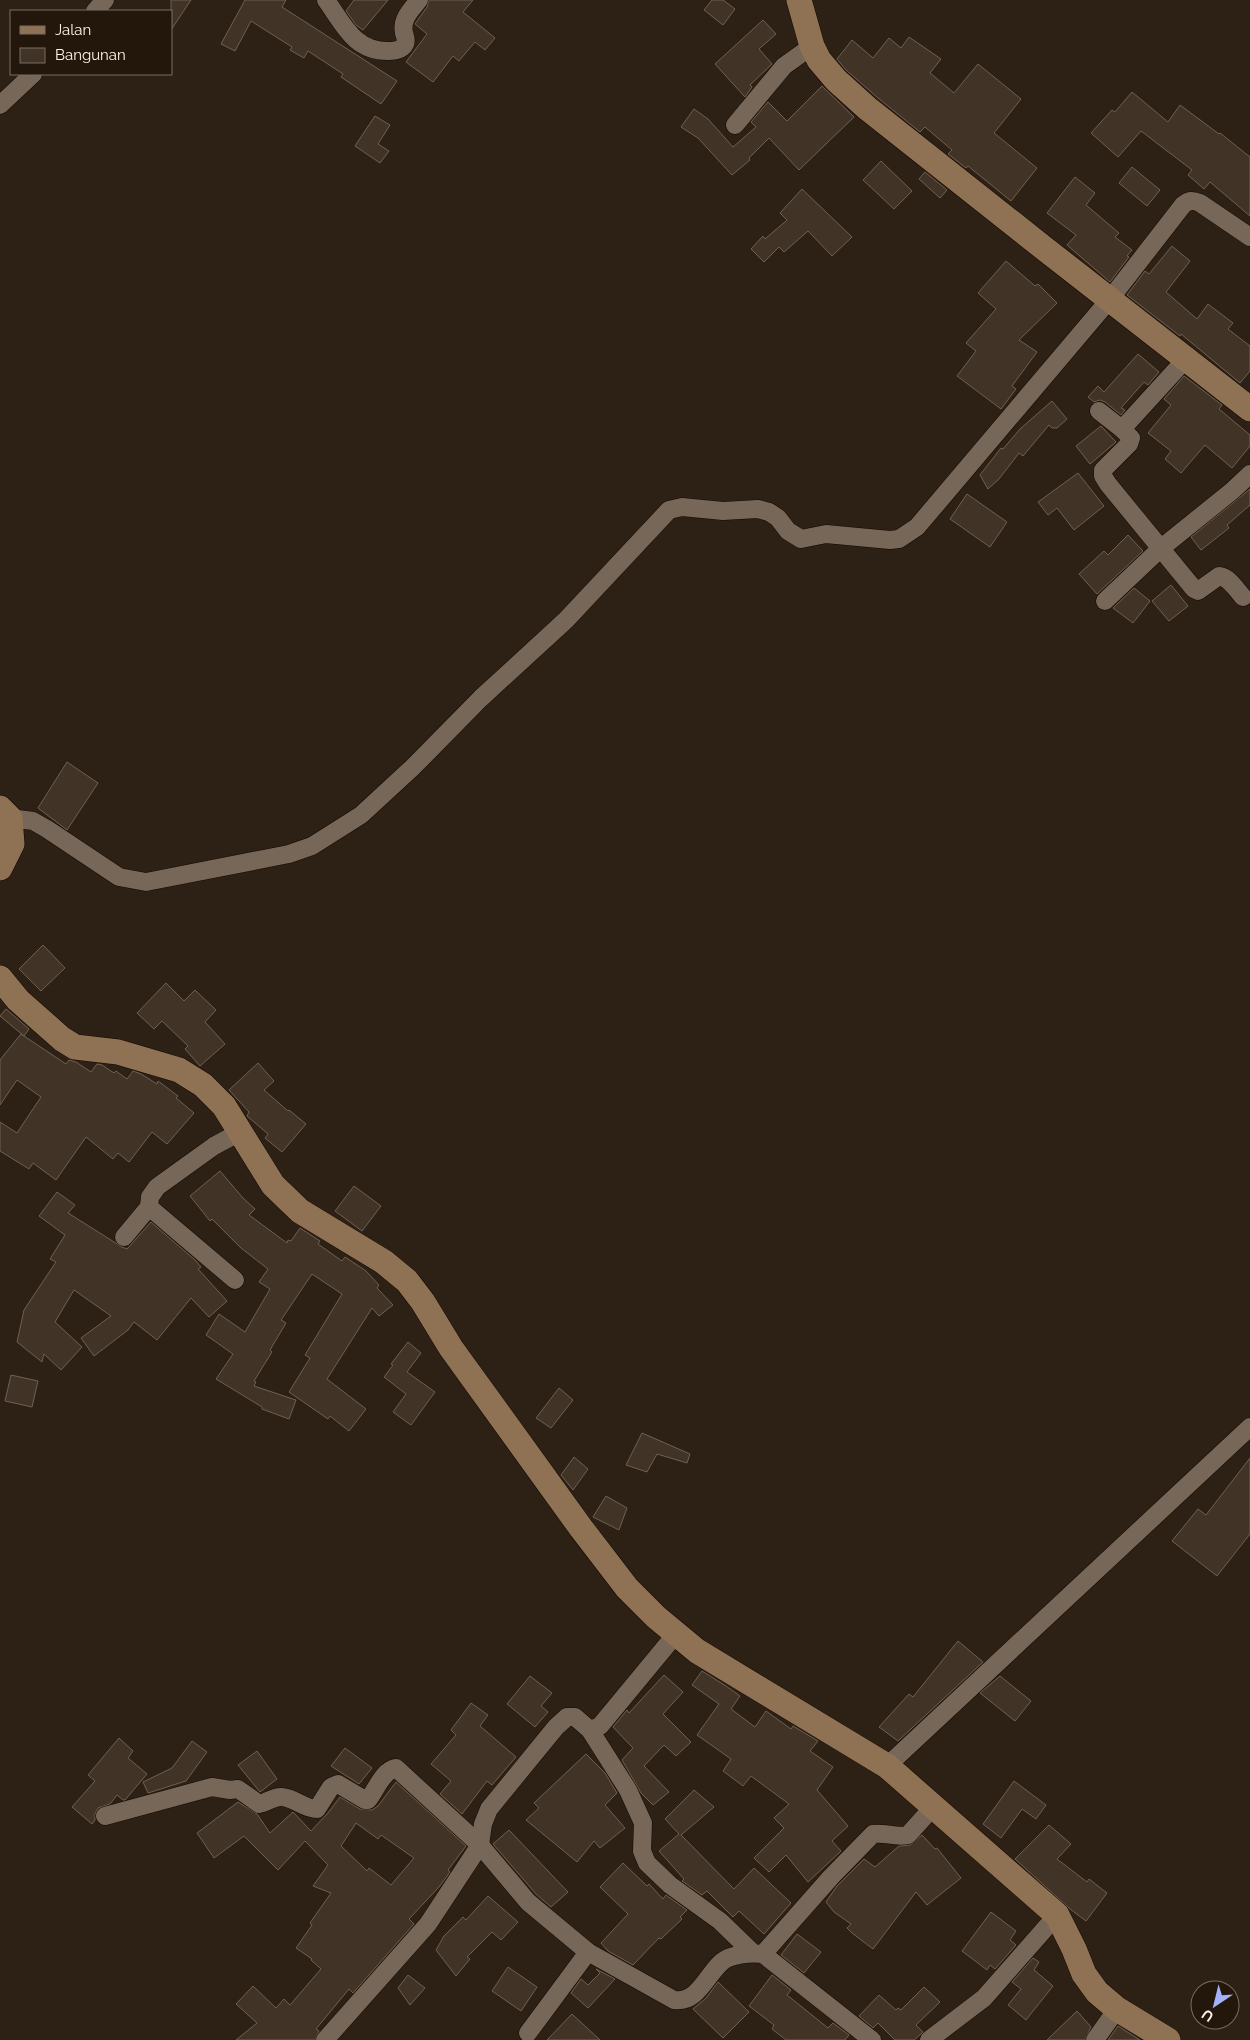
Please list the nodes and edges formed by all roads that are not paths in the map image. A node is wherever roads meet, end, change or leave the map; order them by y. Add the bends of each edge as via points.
1 (105, 0) edge
2 (326, 0) edge
3 (420, 0) edge
4 (799, 0) edge
5 (96, 10) edge
6 (812, 46) junction
7 (32, 75) edge
8 (0, 105) edge
9 (735, 125) dead end
10 (1250, 237) edge
11 (1110, 299) junction
12 (1185, 360) junction
13 (1250, 409) edge
14 (1099, 411) dead end
15 (1122, 429) junction
16 (1250, 474) edge
17 (1160, 550) junction
18 (1243, 597) dead end
19 (1105, 601) dead end
20 (5, 813) edge
21 (0, 868) edge
22 (0, 978) edge
23 (240, 1132) junction
24 (149, 1207) junction
25 (124, 1237) dead end
26 (235, 1280) dead end
27 (1250, 1427) edge
28 (676, 1634) junction
29 (590, 1730) junction
30 (887, 1766) junction
31 (934, 1806) junction
32 (105, 1816) dead end
33 (480, 1845) junction
34 (1057, 1915) junction
35 (588, 1952) junction
36 (758, 1953) junction
37 (1117, 2009) junction
38 (528, 2033) dead end
39 (324, 2040) edge
40 (872, 2040) edge
41 (929, 2040) edge
42 (1095, 2040) edge
43 (1168, 2040) edge

1 - 5 street
2 - 3 street via 353,38 363,45 388,51 406,44 404,20
4 - 6 street
6 - 9 street via 784,66
6 - 11 street via 826,70 868,108
7 - 8 street
10 - 11 street via 1200,203 1188,202
11 - 12 street
11 - 20 street via 931,513 908,534 890,540 826,534 801,539 788,531 778,518 758,509 682,507 669,510 566,620 481,698 412,768 361,815 312,846 289,854 146,882 134,881 119,877 33,821
12 - 13 street
12 - 15 street
14 - 15 street
15 - 17 street via 1131,441 1105,468 1103,476
16 - 17 street
17 - 18 street via 1194,589 1198,591 1222,576
17 - 19 street
20 - 21 street via 12,844
22 - 23 street via 18,1000 75,1047 118,1052 179,1070 203,1085 224,1106
23 - 24 street via 214,1146 157,1187 150,1197
23 - 28 street via 274,1185 300,1211 384,1262 407,1280 451,1348 581,1528 627,1588
24 - 25 street
24 - 26 street
27 - 30 street
28 - 29 street via 600,1726
28 - 30 street via 697,1651
29 - 33 street via 575,1717 567,1717 556,1727 489,1809
29 - 36 street via 628,1790 643,1822 642,1851 646,1863
30 - 31 street
31 - 34 street
31 - 36 street via 908,1835 873,1834
32 - 33 street via 212,1787 238,1789 258,1804 279,1796 317,1809 331,1787 338,1784 368,1800 384,1775 396,1768
33 - 35 street via 528,1902
33 - 39 street via 428,1924
34 - 37 street via 1084,1974 1097,1992
34 - 41 street via 984,1998
35 - 36 street via 680,2001 694,1994 726,1959
35 - 38 street
36 - 40 street
37 - 42 street
37 - 43 street

